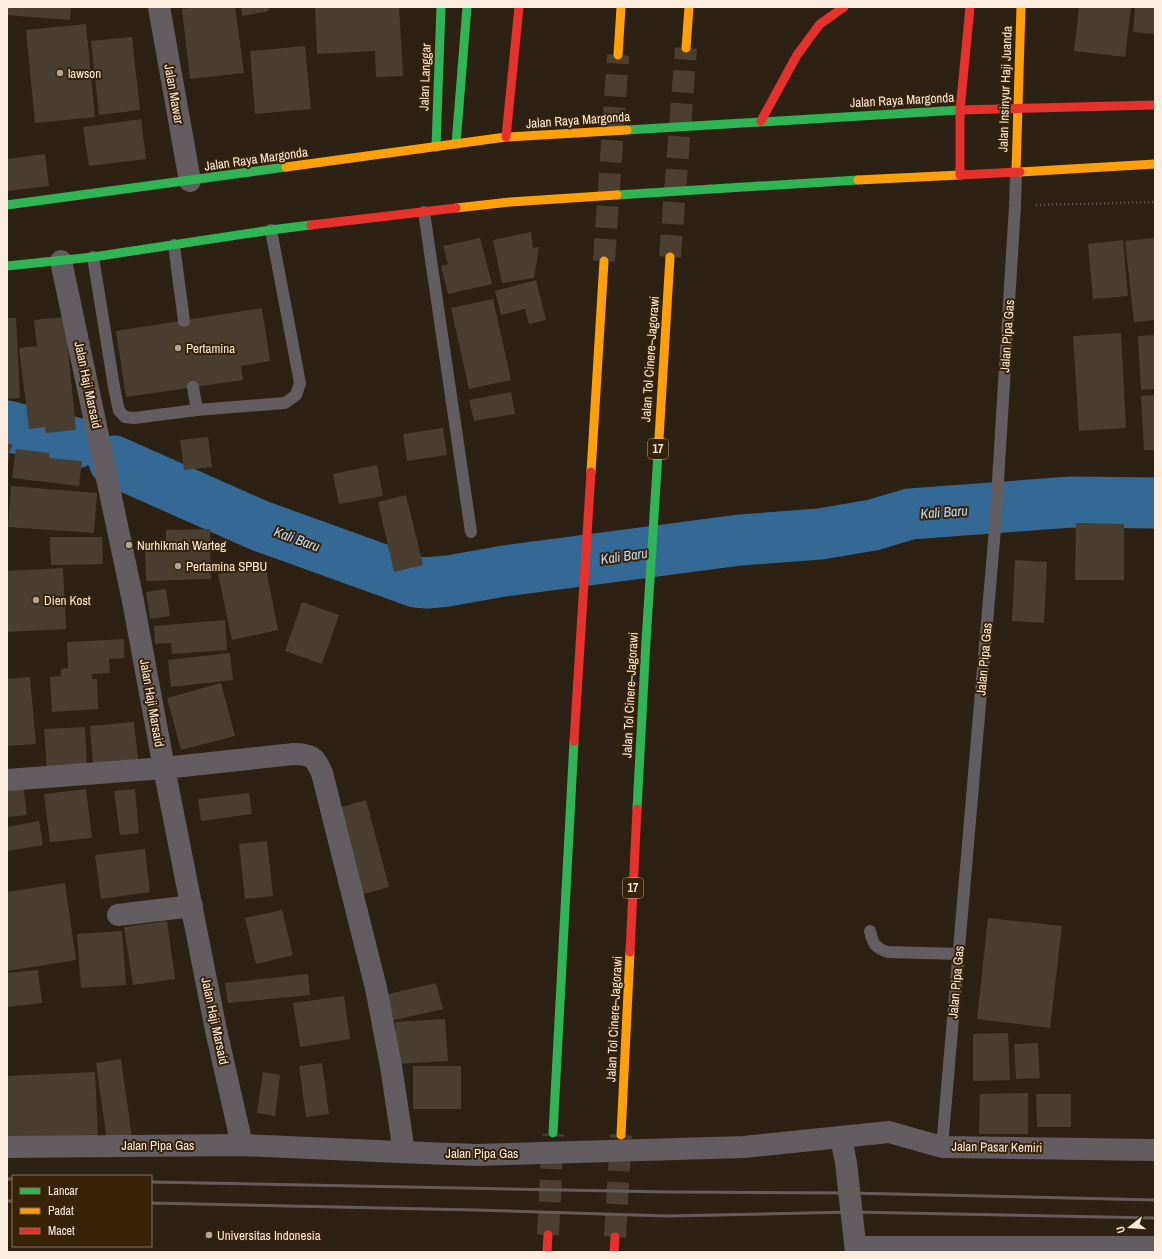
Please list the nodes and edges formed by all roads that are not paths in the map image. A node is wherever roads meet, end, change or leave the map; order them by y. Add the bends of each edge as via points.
1 (159, 7) edge
2 (441, 7) edge
3 (467, 7) edge
4 (519, 7) edge
5 (621, 7) edge
6 (689, 7) edge
7 (844, 7) edge
8 (970, 7) edge
9 (1021, 7) edge
10 (686, 48) tunnel mouth
11 (618, 55) tunnel mouth
12 (1155, 105) edge
13 (1017, 109) junction
14 (960, 110) junction
15 (761, 121) junction
16 (506, 137) junction
17 (456, 144) junction
18 (436, 147) junction
19 (1155, 164) edge
20 (1016, 171) junction
21 (960, 175) junction
22 (190, 181) junction
23 (7, 205) edge
24 (424, 212) junction
25 (271, 230) junction
26 (174, 245) junction
27 (93, 257) junction
28 (670, 257) tunnel mouth
29 (60, 261) junction
30 (604, 261) tunnel mouth
31 (7, 266) edge
32 (184, 321) dead end
33 (193, 387) dead end
34 (197, 410) junction
35 (471, 532) dead end
36 (164, 768) junction
37 (7, 780) edge
38 (192, 906) junction
39 (118, 915) dead end
40 (870, 931) dead end
41 (958, 954) junction
42 (554, 1133) tunnel mouth
43 (620, 1135) tunnel mouth
44 (841, 1137) junction
45 (242, 1145) junction
46 (7, 1146) edge
47 (942, 1147) junction
48 (1155, 1150) edge
49 (404, 1152) junction
50 (548, 1235) tunnel mouth
51 (615, 1237) tunnel mouth
52 (1155, 1247) edge
53 (856, 1250) edge
54 (547, 1252) edge
55 (614, 1252) edge

1 - 22 street, Jalan Mawar
2 - 18 main road, Jalan Langgar
3 - 17 main road
4 - 16 main road
5 - 11 main road
6 - 10 main road
7 - 15 main road via 820,24 797,55
8 - 14 main road
9 - 13 main road, Jalan Insinyur Haji Juanda
12 - 13 main road, Jalan Raya Margonda
13 - 14 main road, Jalan Raya Margonda
13 - 20 main road, Jalan Insinyur Haji Juanda
14 - 15 main road, Jalan Raya Margonda
14 - 21 main road
15 - 16 main road, Jalan Raya Margonda
16 - 17 main road, Jalan Raya Margonda
17 - 18 main road, Jalan Raya Margonda
18 - 22 main road, Jalan Raya Margonda
19 - 20 main road
20 - 21 main road
20 - 41 lane, Jalan Pipa Gas via 1016,206 995,529
21 - 24 main road via 510,202
22 - 23 main road, Jalan Raya Margonda
24 - 25 main road
24 - 35 lane
25 - 26 main road
25 - 34 lane via 300,383 296,395 285,402
26 - 27 main road
26 - 32 lane
27 - 29 main road
27 - 34 lane via 119,411 124,417 134,418
28 - 43 main road, Jalan Tol Cinere–Jagorawi / 17 via 646,641
29 - 31 main road
29 - 36 street, Jalan Haji Marsaid via 133,601
30 - 42 main road via 579,655
33 - 34 lane
36 - 37 street
36 - 38 street, Jalan Haji Marsaid
36 - 49 street via 294,754 308,755 316,762 322,773 376,988
38 - 39 street
38 - 45 street, Jalan Haji Marsaid
40 - 41 lane via 872,942 888,952
41 - 47 lane, Jalan Pipa Gas
44 - 47 street, Jalan Pasar Kemiri via 889,1132
44 - 49 street, Jalan Pipa Gas via 737,1148 477,1155
44 - 53 street
45 - 46 street, Jalan Pipa Gas
45 - 49 street, Jalan Pipa Gas
47 - 48 street, Jalan Pasar Kemiri
50 - 54 main road
51 - 55 main road
52 - 53 street

